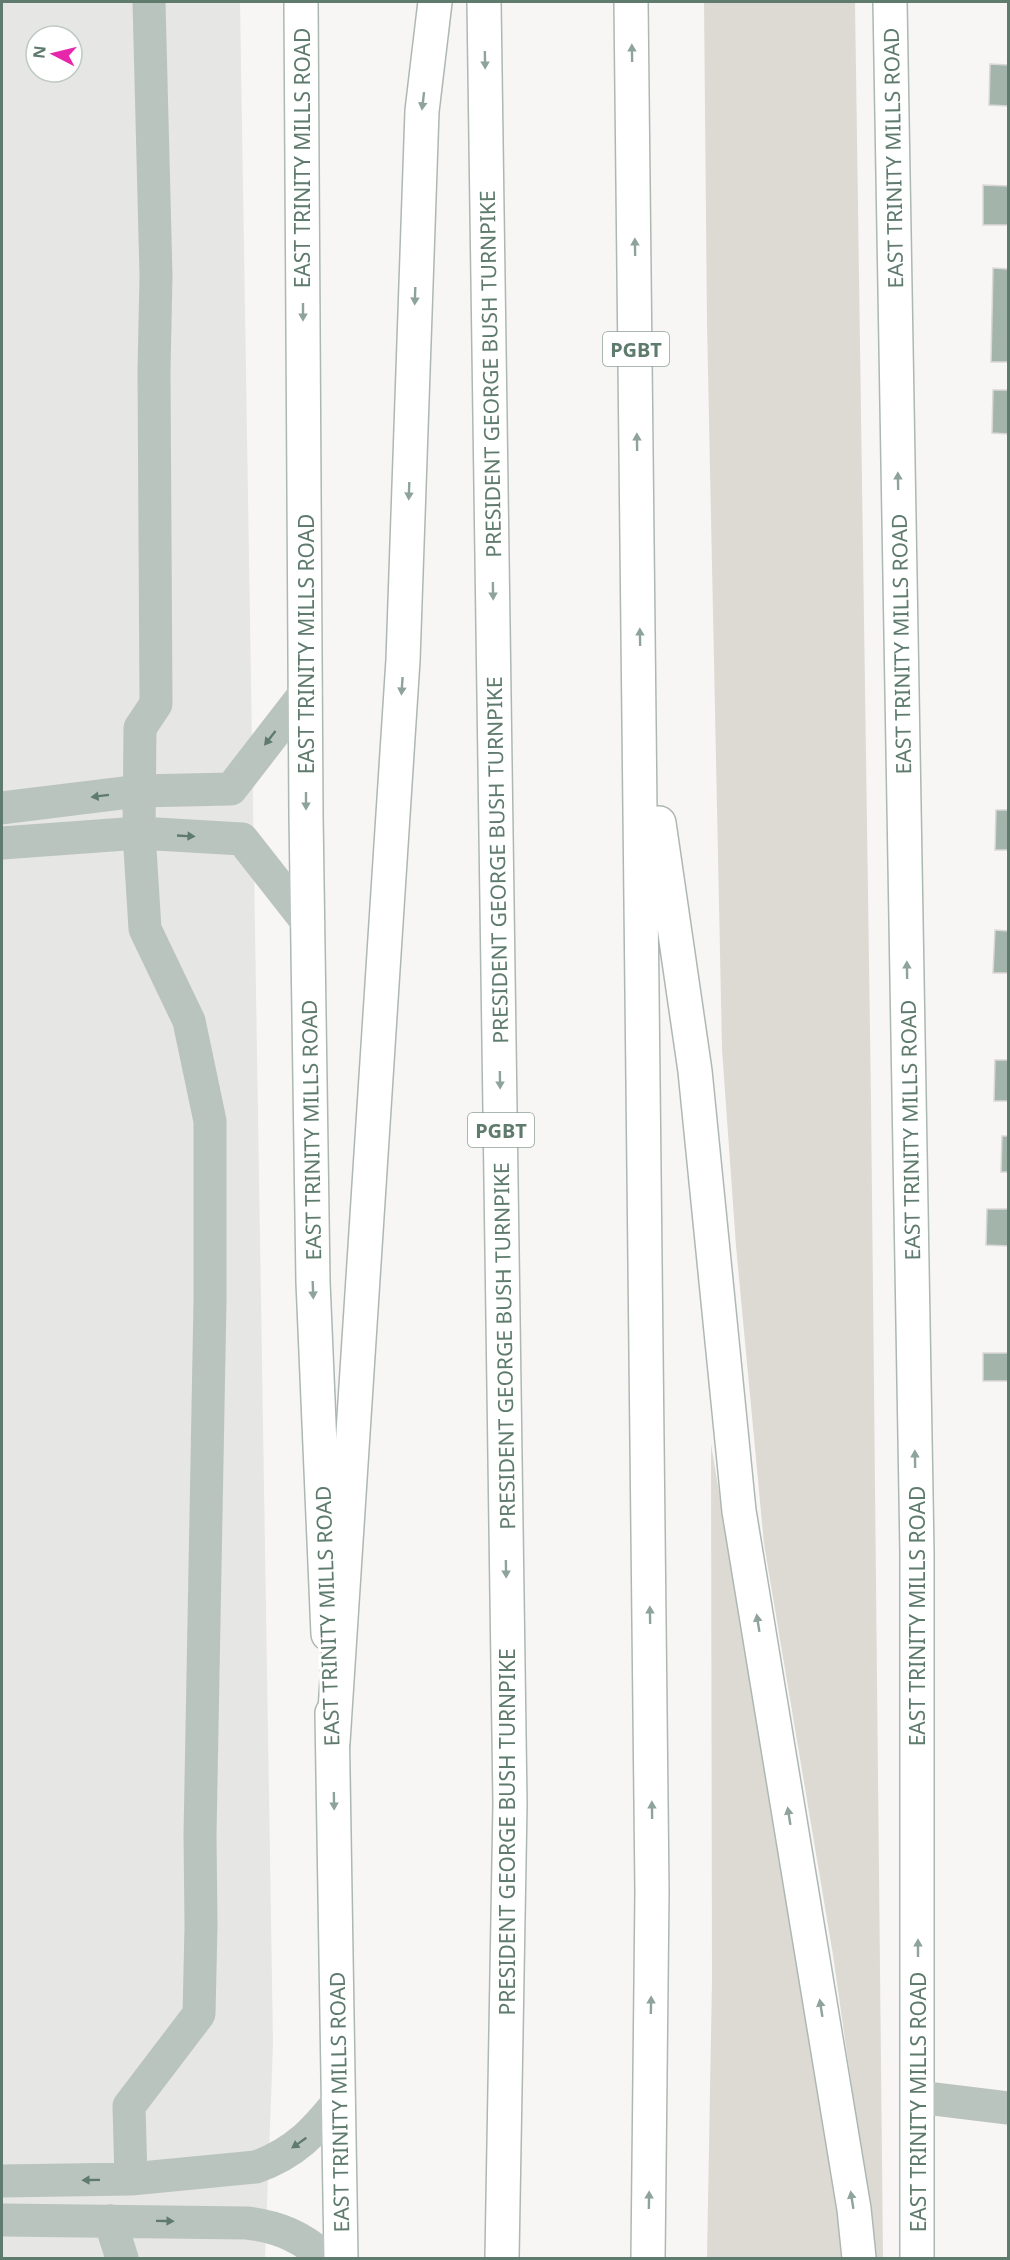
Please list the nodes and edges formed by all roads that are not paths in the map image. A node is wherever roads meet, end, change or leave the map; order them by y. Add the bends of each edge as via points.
1 (149, 2) edge
2 (301, 2) edge
3 (435, 2) edge
4 (484, 2) edge
5 (631, 2) edge
6 (890, 2) edge
7 (306, 692) junction
8 (640, 696) junction
9 (138, 791) junction
10 (2, 808) edge
11 (139, 833) junction
12 (2, 843) edge
13 (308, 923) junction
14 (333, 1742) junction
15 (918, 2097) junction
16 (339, 2101) junction
17 (1008, 2108) edge
18 (131, 2179) junction
19 (2, 2181) edge
20 (2, 2220) edge
21 (110, 2221) junction
22 (122, 2259) edge
23 (326, 2259) edge
24 (341, 2259) edge
25 (502, 2259) edge
26 (648, 2259) edge
27 (859, 2259) edge
28 (917, 2259) edge

1 - 9 street via 156,276 156,704 140,728
2 -> 7 main road, EAST TRINITY MILLS ROAD
3 -> 14 main road via 422,111 403,660
4 -> 25 main road, PRESIDENT GEORGE BUSH TURNPIKE / PGBT via 510,1804
8 -> 5 main road, PGBT
15 -> 6 main road, EAST TRINITY MILLS ROAD via 917,1541
7 -> 9 street via 231,789
7 -> 13 main road, EAST TRINITY MILLS ROAD
26 -> 8 main road, PGBT via 652,1892
27 -> 8 main road via 739,1511 695,1071
9 -> 10 street
9 - 11 street
11 - 12 street
11 -> 13 street via 242,839
11 - 18 street via 145,929 189,1021 210,1120 210,1301 199,2014 129,2106
13 -> 14 main road, EAST TRINITY MILLS ROAD via 313,1282
14 -> 16 main road, EAST TRINITY MILLS ROAD
15 - 17 street
15 - 28 main road, EAST TRINITY MILLS ROAD
16 -> 18 street via 310,2136 274,2161 256,2167
16 - 24 main road, EAST TRINITY MILLS ROAD
18 -> 19 street
20 - 21 street
21 - 22 street
21 -> 23 street via 268,2225 306,2241

